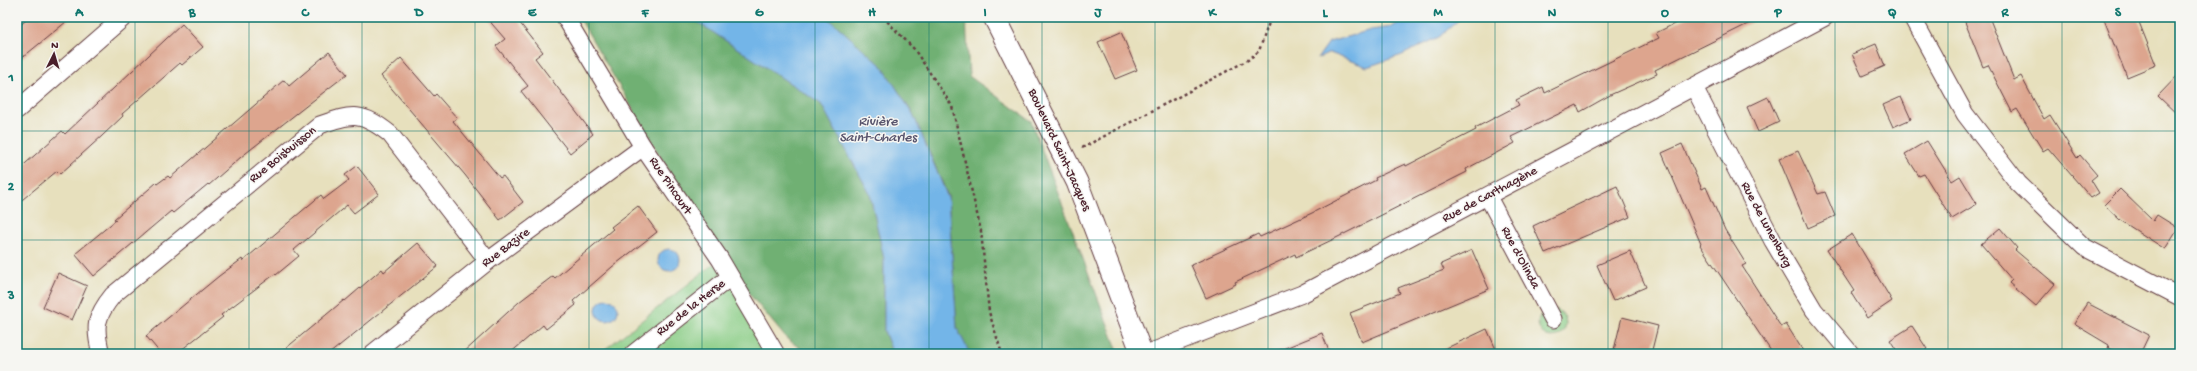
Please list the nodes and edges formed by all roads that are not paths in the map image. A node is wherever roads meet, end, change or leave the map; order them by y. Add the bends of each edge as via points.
1 (124, 17) edge
2 (565, 17) edge
3 (994, 17) edge
4 (1825, 17) edge
5 (1912, 17) edge
6 (1694, 87) junction
7 (17, 110) edge
8 (643, 147) junction
9 (1488, 197) junction
10 (488, 261) junction
11 (730, 277) junction
12 (2180, 297) edge
13 (1553, 319) dead end
14 (101, 354) edge
15 (372, 354) edge
16 (633, 354) edge
17 (776, 354) edge
18 (1142, 354) edge
19 (1146, 354) edge
20 (1851, 354) edge

1 - 7 street
2 - 8 street, Rue Pincourt
3 - 18 street, Boulevard Saint-Jacques via 1077,182
4 - 6 street, Rue de Carthagène
5 - 12 street via 1965,114 2018,183 2084,247
6 - 9 street, Rue de Carthagène
6 - 20 street, Rue de Lunenburg via 1784,260 1814,310
8 - 10 street, Rue Bazire
8 - 11 street, Rue Pincourt
9 - 13 street, Rue d'Olinda
9 - 19 street, Rue de Carthagène via 1302,294
10 - 14 street, Rue Boisbuisson via 390,134 374,122 356,116 339,118 320,125 113,295 96,322
10 - 15 street, Rue Bazire
11 - 16 street, Rue de la Herse
11 - 17 street, Rue Pincourt

